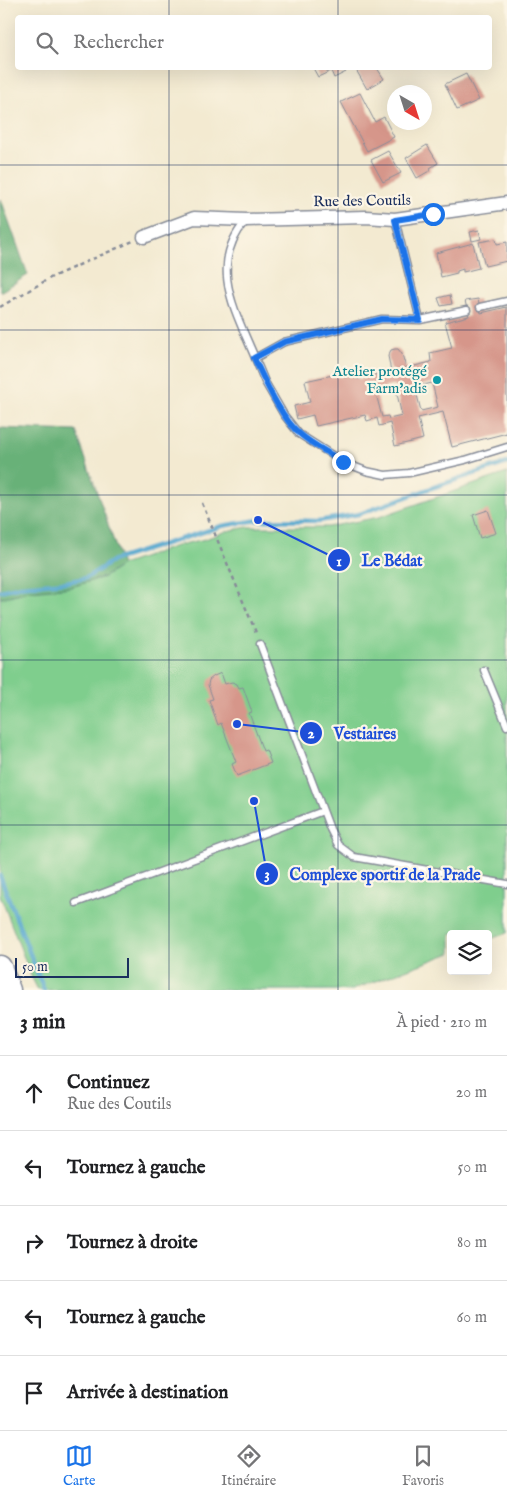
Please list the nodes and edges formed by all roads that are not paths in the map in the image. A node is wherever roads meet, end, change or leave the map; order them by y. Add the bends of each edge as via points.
1 (507, 203) edge
2 (246, 220) junction
3 (395, 220) junction
4 (144, 237) road end
5 (507, 301) edge
6 (480, 307) dead end
7 (467, 310) dead end
8 (420, 320) junction
9 (254, 358) junction
10 (507, 447) edge
11 (260, 644) road end
12 (484, 670) dead end
13 (507, 726) edge
14 (323, 811) junction
15 (507, 884) edge
16 (76, 903) dead end
17 (0, 967) edge
18 (10, 990) edge

1 - 3 street, Rue des Coutils
2 - 3 street, Rue des Coutils via 366,217
2 - 4 street, Rue des Coutils via 194,218
2 - 9 lane via 236,232 226,270 231,298
3 - 8 lane
5 - 6 lane
7 - 8 lane
8 - 9 lane via 382,319 284,342
9 - 10 lane via 284,415 299,434 343,462 366,471 385,475 410,473
11 - 14 lane
12 - 13 lane
14 - 15 lane via 338,845 354,857
14 - 16 lane
17 - 18 highway

